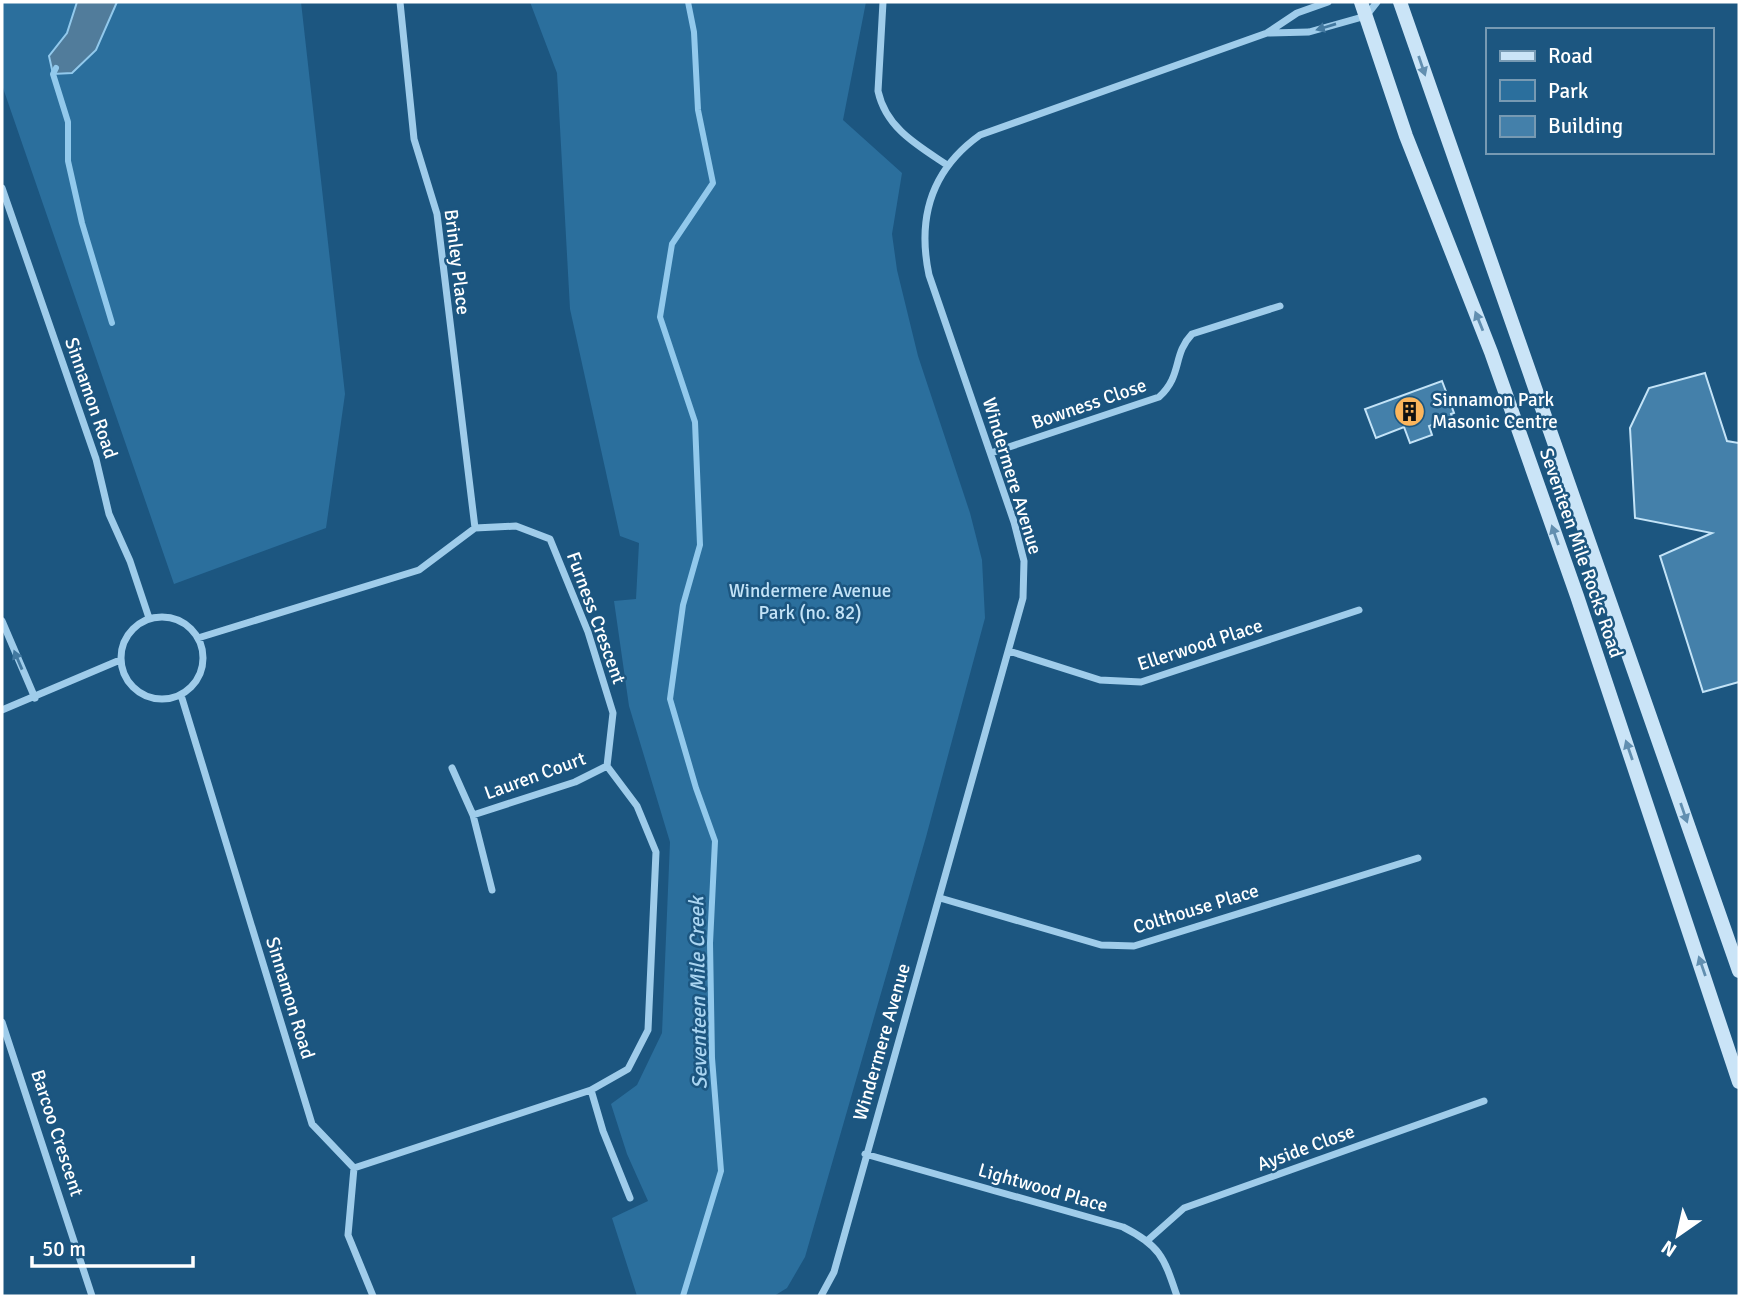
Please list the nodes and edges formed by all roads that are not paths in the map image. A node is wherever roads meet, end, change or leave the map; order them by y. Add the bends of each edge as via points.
1 (400, 2) edge
2 (883, 2) edge
3 (1328, 2) edge
4 (1377, 2) edge
5 (1400, 2) edge
6 (1363, 9) edge
7 (1267, 33) junction
8 (947, 165) junction
9 (2, 188) edge
10 (1280, 306) dead end
11 (991, 453) junction
12 (475, 528) junction
13 (1359, 610) dead end
14 (149, 618) junction
15 (2, 621) edge
16 (198, 638) junction
17 (1009, 651) junction
18 (120, 660) junction
19 (181, 695) junction
20 (35, 698) junction
21 (2, 710) edge
22 (607, 765) junction
23 (452, 768) dead end
24 (473, 815) junction
25 (1418, 858) dead end
26 (492, 890) dead end
27 (940, 898) junction
28 (1739, 971) edge
29 (2, 1022) edge
30 (1739, 1082) edge
31 (591, 1090) junction
32 (1484, 1101) dead end
33 (866, 1154) junction
34 (354, 1168) junction
35 (630, 1199) dead end
36 (1148, 1240) junction
37 (92, 1296) edge
38 (373, 1296) edge
39 (821, 1296) edge
40 (1177, 1296) edge

1 - 12 street, Brinley Place via 414,139 437,214
2 - 8 street via 881,103 894,126
3 - 7 street via 1297,13
4 - 6 street
5 -> 28 main road, Seventeen Mile Rocks Road
6 -> 7 street via 1309,33
30 -> 6 main road, Seventeen Mile Rocks Road via 1491,352 1406,136
7 - 8 street, Windermere Avenue via 999,127 968,144
8 - 11 street, Windermere Avenue via 929,198 925,256
9 - 14 street, Sinnamon Road via 96,459 109,514
10 - 11 street, Bowness Close via 1192,334 1183,344 1172,385 1159,397
11 - 17 street, Windermere Avenue via 1024,561 1023,598
12 - 16 street via 419,570
12 - 22 street, Furness Crescent via 516,526 550,539 588,632 613,713
13 - 17 street, Ellerwood Place via 1141,682 1100,680
14 - 16 street via 177,619
14 - 18 street via 127,634
20 -> 15 street
16 - 19 street via 203,664 191,687
17 - 27 street, Windermere Avenue
18 - 19 street via 123,674 141,694 154,699
18 - 20 street
19 - 34 street, Sinnamon Road via 312,1124
20 - 21 street
22 - 24 street, Lauren Court via 575,782
22 - 31 street via 637,806 656,852 648,1030 628,1069
23 - 24 street, Lauren Court
24 - 26 street, Lauren Court
25 - 27 street, Colthouse Place via 1134,946 1101,945
27 - 33 street, Windermere Avenue
29 - 37 street, Barcoo Crescent
31 - 34 street
31 - 35 street
32 - 36 street, Ayside Close via 1184,1208
33 - 36 street, Lightwood Place via 1123,1227
33 - 39 street, Windermere Avenue via 834,1272
34 - 38 street via 348,1235
36 - 40 street, Lightwood Place via 1164,1256

